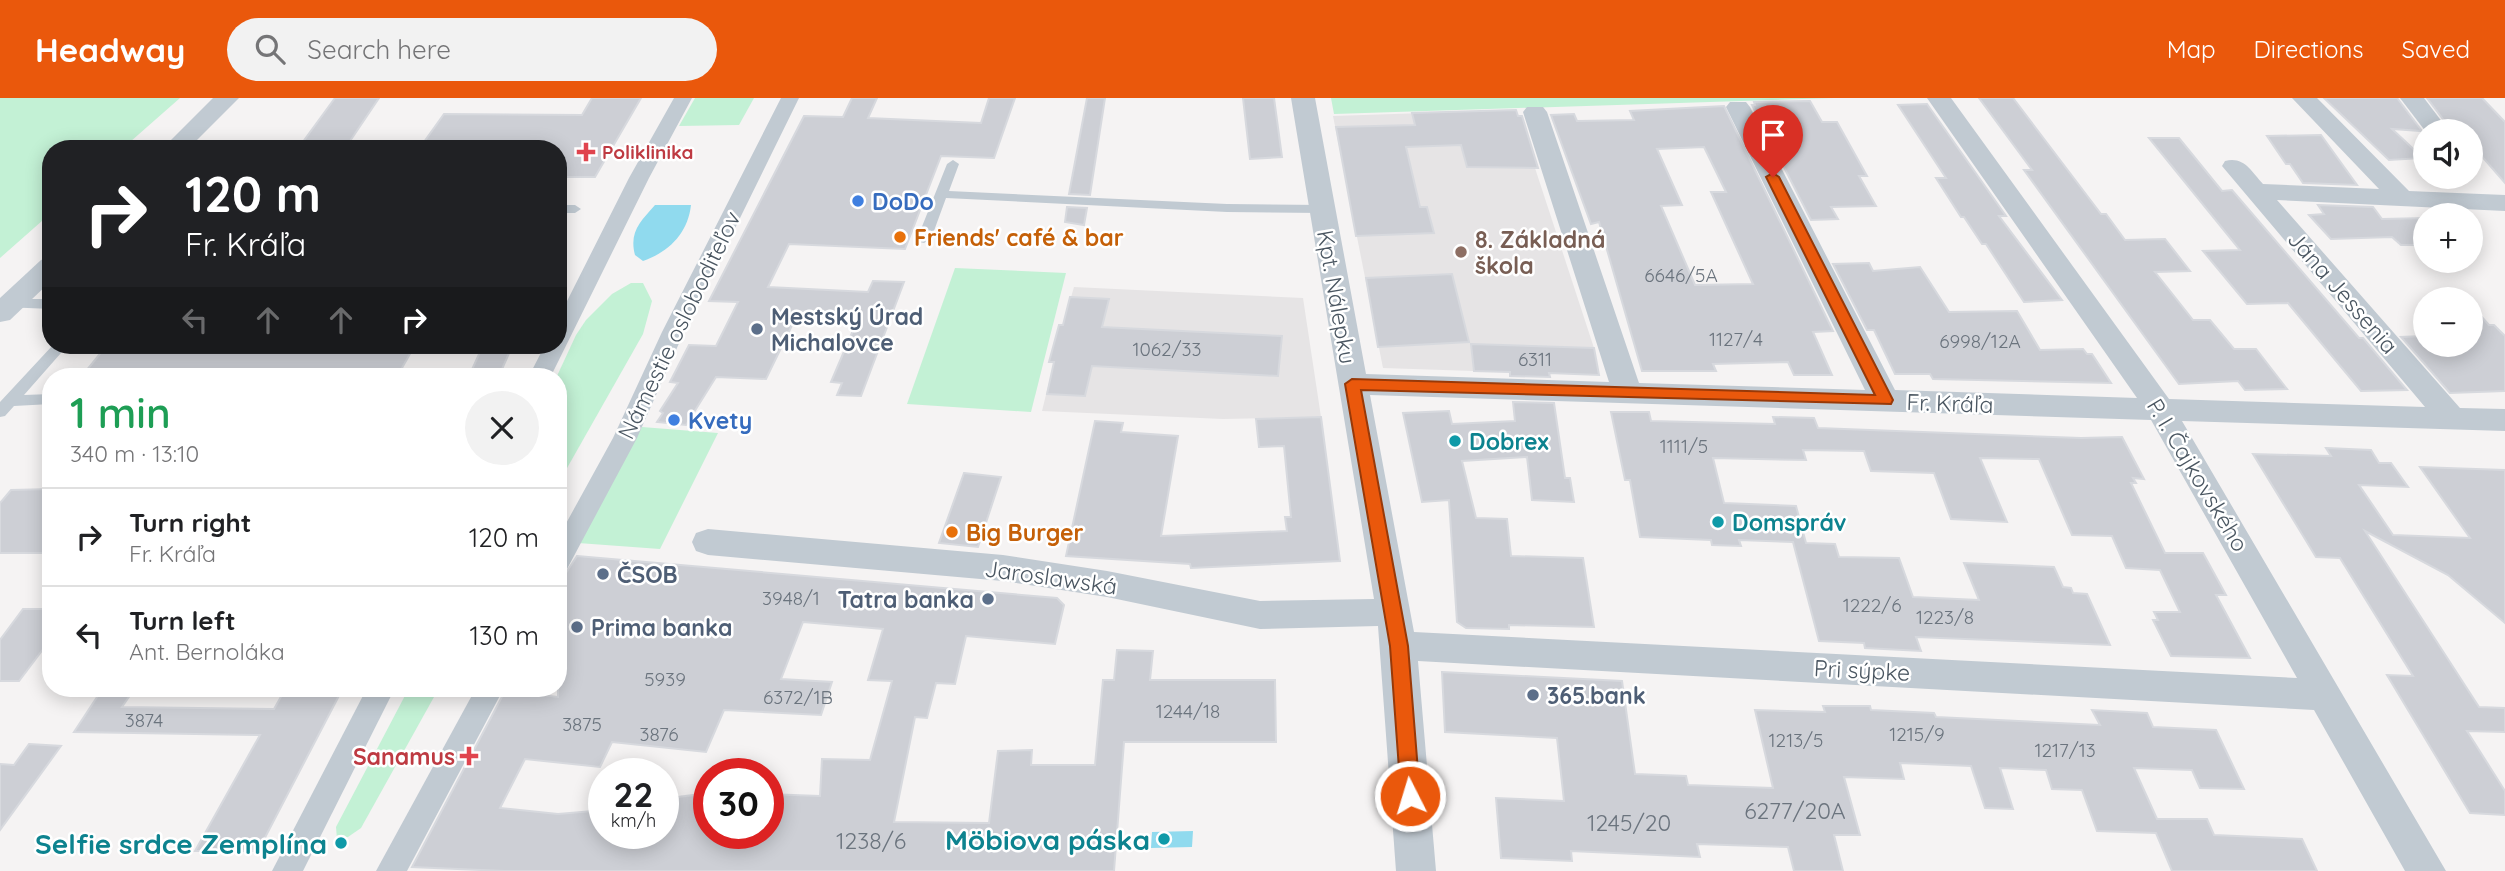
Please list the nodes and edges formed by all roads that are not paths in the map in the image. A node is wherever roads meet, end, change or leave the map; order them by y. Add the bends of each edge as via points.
1 (227, 98) edge
2 (683, 98) edge
3 (790, 98) edge
4 (1303, 98) edge
5 (1939, 98) edge
6 (2304, 98) edge
7 (2412, 98) edge
8 (1738, 107) dead end
9 (1535, 112) dead end
10 (2428, 119) edge
11 (183, 140) edge
12 (953, 164) dead end
13 (2234, 166) dead end
14 (2483, 187) edge
15 (2256, 191) junction
16 (942, 194) junction
17 (2401, 198) junction
18 (2498, 203) edge
19 (567, 209) edge
20 (575, 209) dead end
21 (1322, 209) junction
22 (924, 239) dead end
23 (42, 273) edge
24 (42, 305) edge
25 (5, 308) edge
26 (567, 323) edge
27 (53, 354) edge
28 (1352, 384) junction
29 (1627, 393) junction
30 (42, 400) edge
31 (1885, 400) junction
32 (5, 407) edge
33 (2161, 410) junction
34 (2452, 418) junction
35 (2505, 420) edge
36 (567, 542) edge
37 (708, 542) dead end
38 (1396, 629) junction
39 (2326, 695) junction
40 (377, 697) edge
41 (485, 697) edge
42 (288, 871) edge
43 (391, 871) edge
44 (1416, 871) edge
45 (2426, 871) edge

1 - 11 street
2 - 26 street
3 - 36 street, Námestie osloboditeľov via 625,438
4 - 21 street, Kpt. Nálepku
5 - 33 street, P. I. Čajkovského
6 - 17 street
7 - 10 street
8 - 31 street
9 - 29 street
12 - 16 lane
13 - 15 street, Jána Jessenia
14 - 18 street
15 - 17 street
15 - 34 street, Jána Jessenia
16 - 21 lane
16 - 22 lane
17 - 18 street
19 - 20 lane
21 - 28 street, Kpt. Nálepku
23 - 25 street
24 - 25 lane
27 - 32 lane
28 - 29 street, Fr. Kráľa
28 - 38 street, Kpt. Nálepku
29 - 31 street, Fr. Kráľa
30 - 32 lane
31 - 33 street, Fr. Kráľa
33 - 34 street, Fr. Kráľa
33 - 39 street, P. I. Čajkovského
34 - 35 street, Fr. Kráľa
37 - 38 street, Jaroslawská via 1003,568 1260,615
38 - 39 street, Pri sýpke
38 - 44 street, Kpt. Nálepku
39 - 45 street, P. I. Čajkovského
40 - 42 street
41 - 43 street

